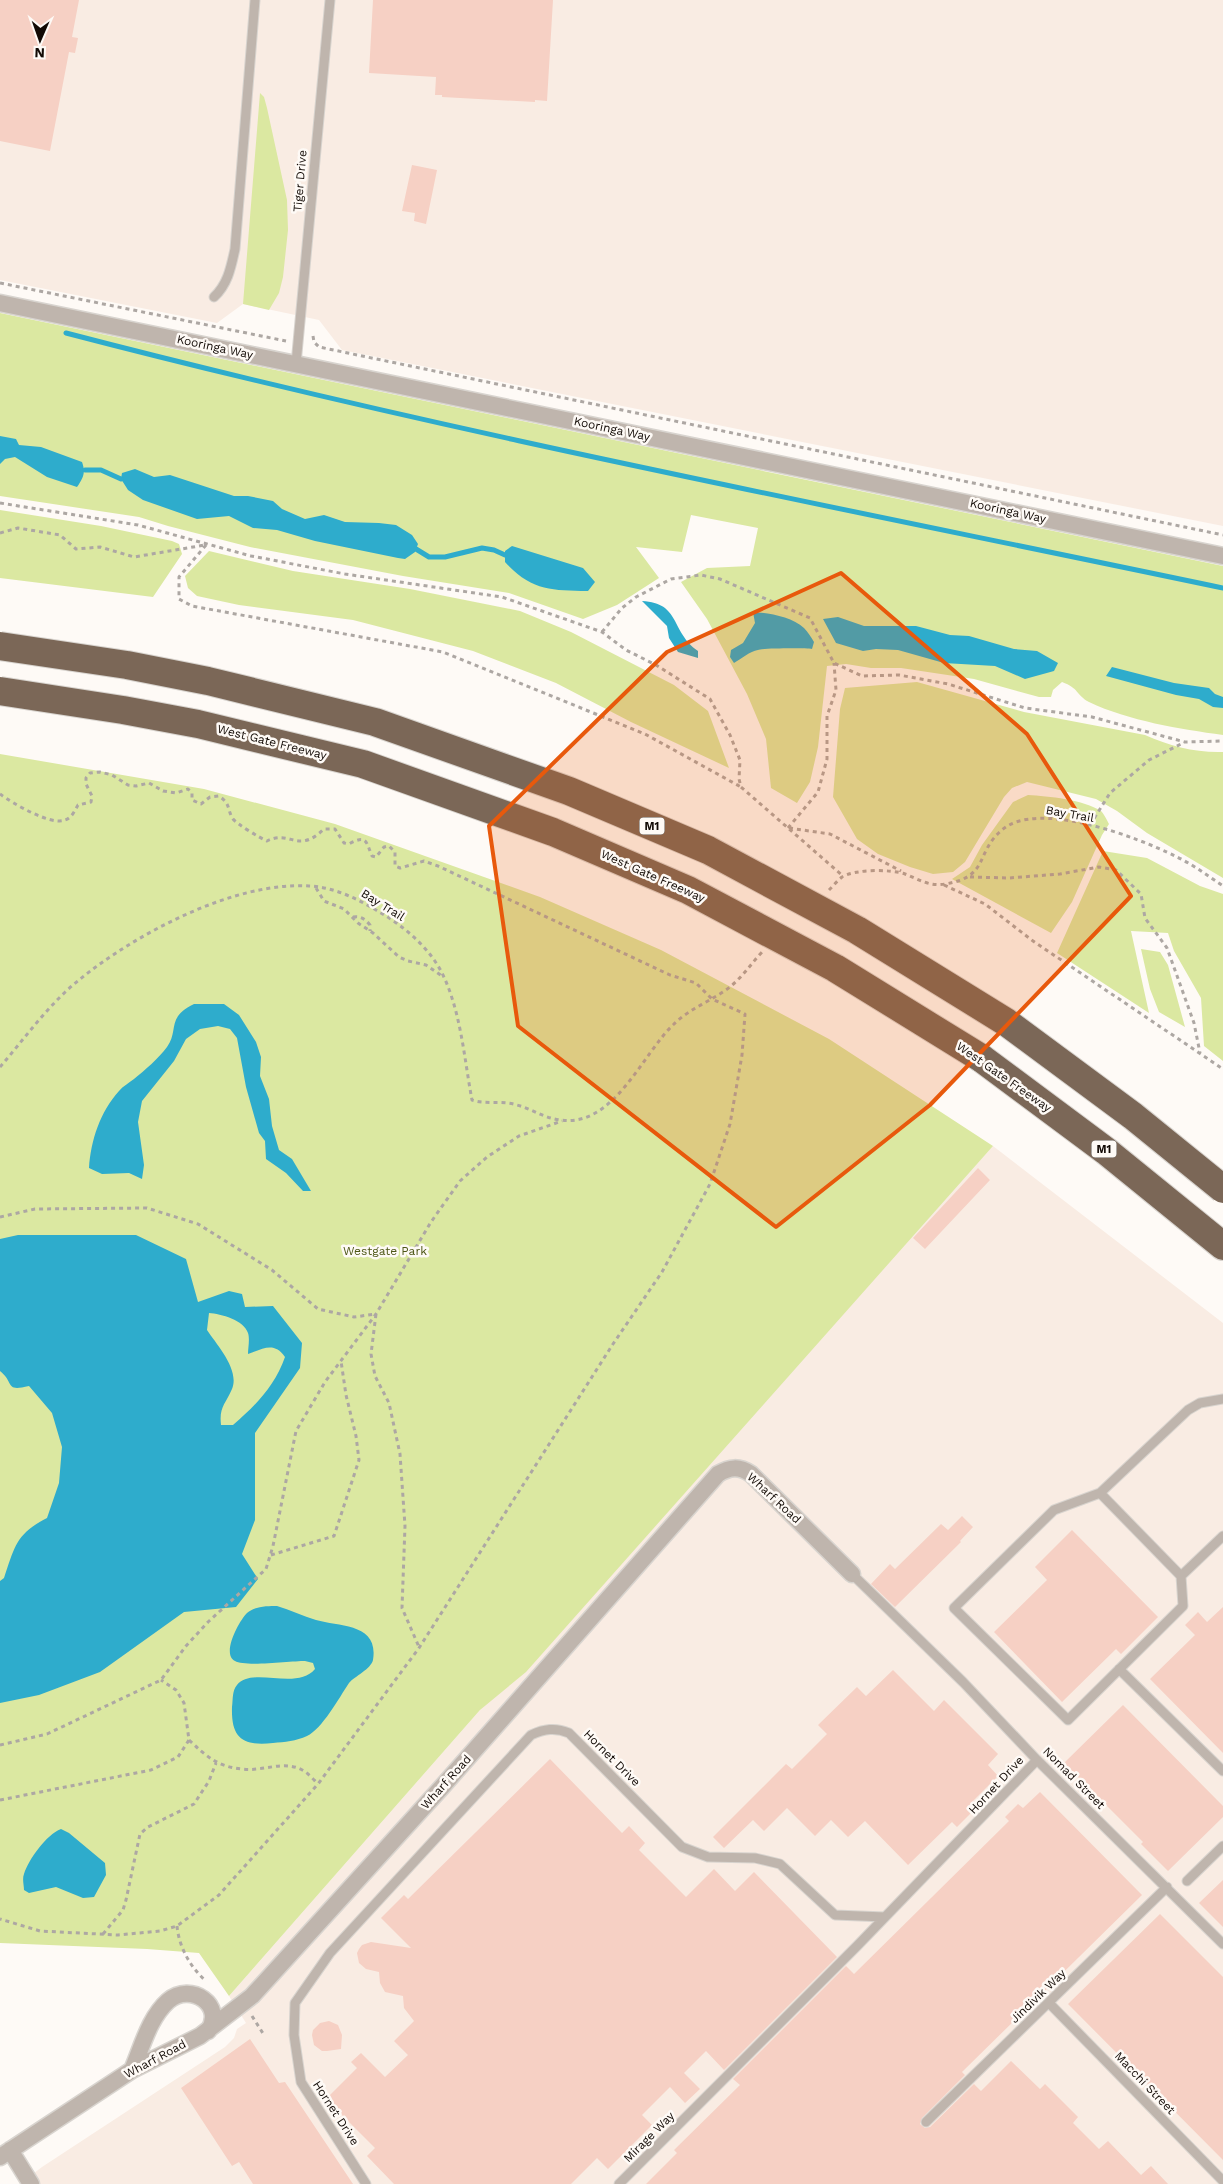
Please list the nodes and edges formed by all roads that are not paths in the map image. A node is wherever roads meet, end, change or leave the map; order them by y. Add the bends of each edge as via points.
1 (255, 0) edge
2 (330, 0) edge
3 (214, 297) dead end
4 (0, 303) edge
5 (296, 364) junction
6 (1223, 556) edge
7 (0, 646) edge
8 (0, 691) edge
9 (1223, 1189) edge
10 (1223, 1246) edge
11 (1223, 1399) edge
12 (1100, 1493) junction
13 (1223, 1536) edge
14 (852, 1574) joint
15 (1181, 1576) junction
16 (1119, 1670) junction
17 (1037, 1760) junction
18 (1223, 1771) edge
19 (1223, 1846) edge
20 (1187, 1881) dead end
21 (1167, 1887) junction
22 (885, 1917) junction
23 (1223, 1944) edge
24 (1049, 2003) junction
25 (208, 2030) junction
26 (132, 2070) junction
27 (926, 2122) dead end
28 (5, 2154) edge
29 (1223, 2181) edge
30 (32, 2184) edge
31 (366, 2184) edge
32 (619, 2184) edge

1 - 3 lane via 234,249 225,284
2 - 5 lane, Tiger Drive
4 - 5 street, Kooringa Way
5 - 6 street, Kooringa Way
7 - 9 highway, M1, bridge via 208,680 376,722 570,791 708,850 857,930 1006,1022 1133,1116
8 - 10 highway, West Gate Freeway / M1, bridge via 198,724 362,764 553,832 688,890 835,968 981,1058 1106,1151
11 - 12 lane via 1200,1403 1188,1410
12 - 15 lane
12 - 16 lane via 1054,1510 954,1608 1068,1720
13 - 15 lane
14 - 17 lane, Nomad Street via 963,1682
14 - 25 street, Wharf Road via 751,1474 736,1468 718,1474 319,1925 243,2003
15 - 16 lane via 1183,1606
16 - 18 lane
17 - 21 lane, Nomad Street
17 - 22 lane, Hornet Drive
19 - 20 lane
21 - 23 lane, Nomad Street
21 - 24 lane, Jindivik Way
22 - 31 lane, Hornet Drive via 835,1915 780,1864 755,1858 708,1856 682,1846 569,1733 550,1729 531,1735 330,1953 295,2003 294,2035 301,2082
22 - 32 lane, Mirage Way
24 - 27 lane, Jindivik Way
24 - 29 lane, Macchi Street
25 - 26 street, Wharf Road
25 - 26 street via 212,2019 206,2002 193,1994 175,1996 163,2006 149,2029
26 - 28 street, Wharf Road
28 - 30 street

